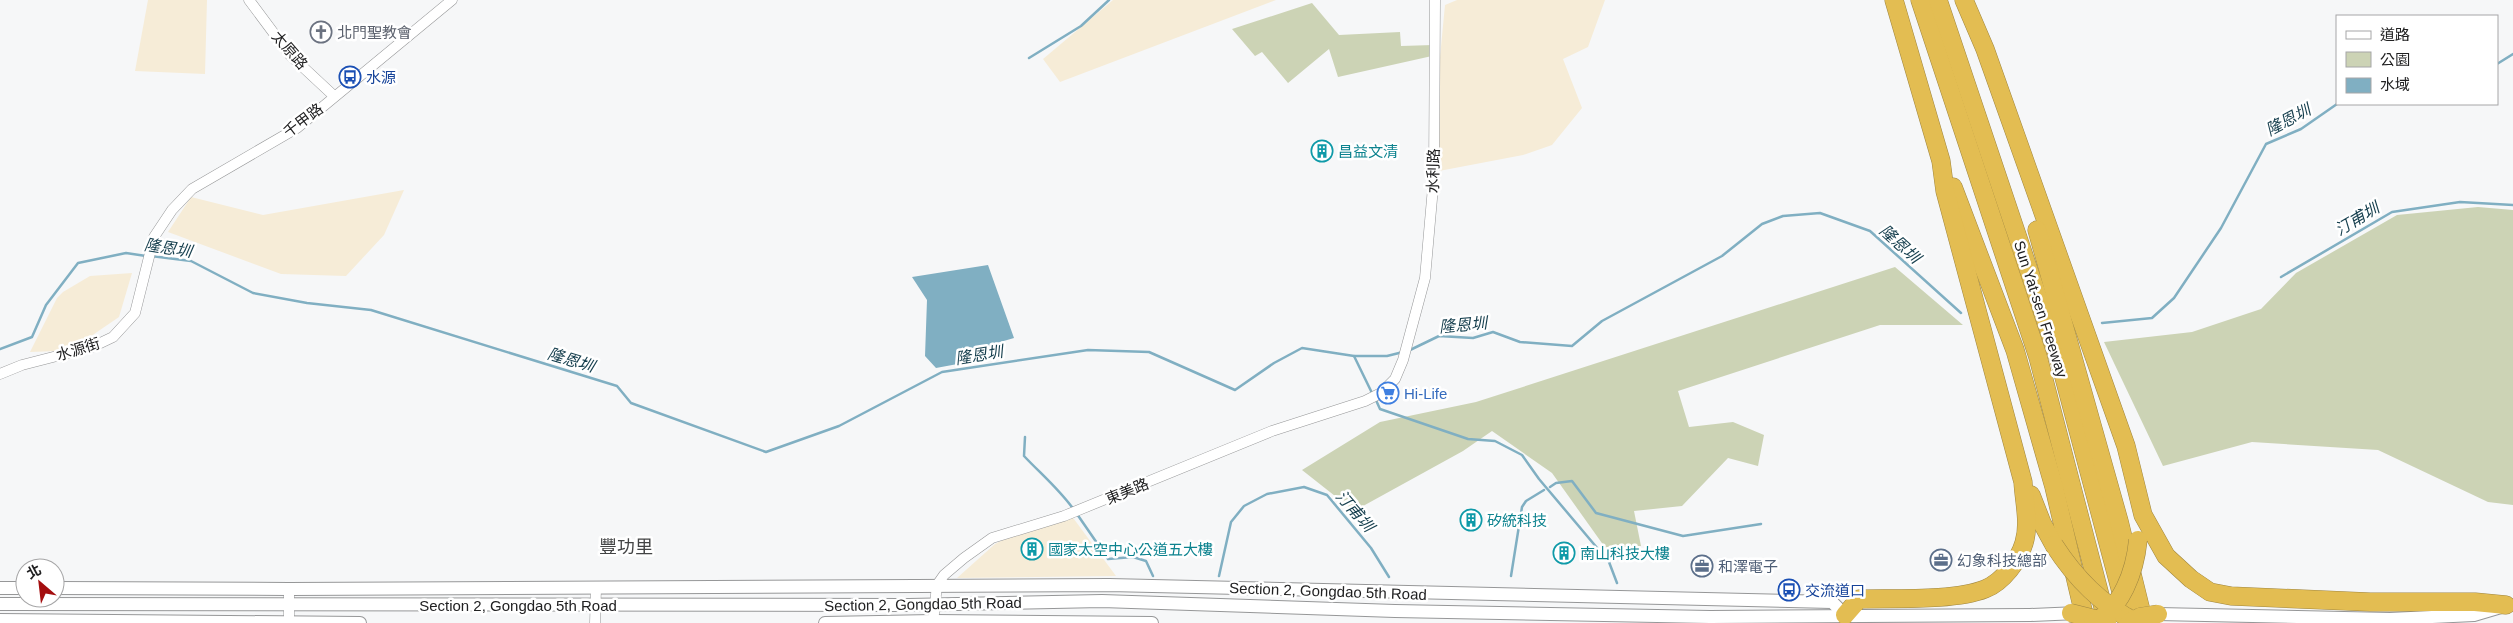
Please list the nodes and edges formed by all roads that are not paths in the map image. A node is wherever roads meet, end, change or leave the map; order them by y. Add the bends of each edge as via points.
1 (249, 0) edge
2 (452, 0) edge
3 (1435, 0) edge
4 (1894, 0) edge
5 (1920, 0) edge
6 (1938, 0) edge
7 (1964, 0) edge
8 (334, 96) junction
9 (2013, 131) junction
10 (1941, 161) junction
11 (144, 272) joint
12 (0, 374) edge
13 (1381, 393) joint
14 (2126, 446) junction
15 (2023, 482) junction
16 (937, 585) junction
17 (0, 588) edge
18 (15, 588) edge
19 (65, 588) edge
20 (596, 588) junction
21 (289, 589) junction
22 (1459, 594) junction
23 (0, 604) edge
24 (595, 605) junction
25 (934, 605) junction
26 (2510, 605) edge
27 (288, 606) junction
28 (1395, 611) junction
29 (2071, 613) joint
30 (1845, 615) junction
31 (2390, 619) junction
32 (0, 620) edge
33 (2119, 620) edge
34 (289, 622) edge
35 (933, 622) edge
36 (360, 623) edge
37 (595, 623) edge
38 (825, 623) edge
39 (1152, 623) edge
40 (2454, 623) edge

1 - 8 street, 太原路 via 290,54
2 - 8 street, 千甲路
3 - 13 street, 水利路 via 1434,176 1425,278 1403,360 1395,379
4 - 10 highway
5 - 33 highway, Sun Yat-sen Freeway via 2038,357
6 - 33 highway, Sun Yat-sen Freeway via 2060,366 2116,568
7 - 9 highway via 1985,49
8 - 11 street, 千甲路 via 297,128 192,189 172,210 154,237
9 - 14 highway
9 - 33 highway via 2035,224 2119,521
10 - 15 highway via 1944,191
10 - 33 highway via 2015,350 2052,478
11 - 12 street, 水源街 via 135,313 103,344 15,367
13 - 16 street, 東美路 via 1272,432 1075,512 992,538 944,575
14 - 26 highway via 2142,515 2150,530 2166,556 2210,592 2255,598
14 - 33 highway, bridge via 2137,508 2138,540 2136,560
15 - 30 highway via 2027,518 2024,543 2016,561 1988,588 1967,594 1860,599
15 - 33 highway, bridge via 2070,570
16 - 20 street, Section 2, Gongdao 5th Road
16 - 22 street, Section 2, Gongdao 5th Road via 1109,585
16 - 25 street
17 - 18 street
19 - 21 street, Section 2, Gongdao 5th Road
20 - 21 street, Section 2, Gongdao 5th Road
20 - 24 street
21 - 27 street
22 - 28 street
22 - 30 street, Section 2, Gongdao 5th Road via 1832,602
23 - 27 street, Section 2, Gongdao 5th Road
24 - 25 street, Section 2, Gongdao 5th Road
24 - 27 street, Section 2, Gongdao 5th Road
24 - 37 street
25 - 28 street, Section 2, Gongdao 5th Road via 1102,602
25 - 35 street
26 - 31 street via 2474,615
27 - 34 street
28 - 30 street, Section 2, Gongdao 5th Road
29 - 30 street, Section 2, Gongdao 5th Road, bridge
29 - 33 highway, bridge
31 - 33 street via 2189,615
31 - 40 street
32 - 34 street
34 - 36 street
35 - 38 street, Section 2, Gongdao 5th Road
35 - 39 street, Section 2, Gongdao 5th Road

